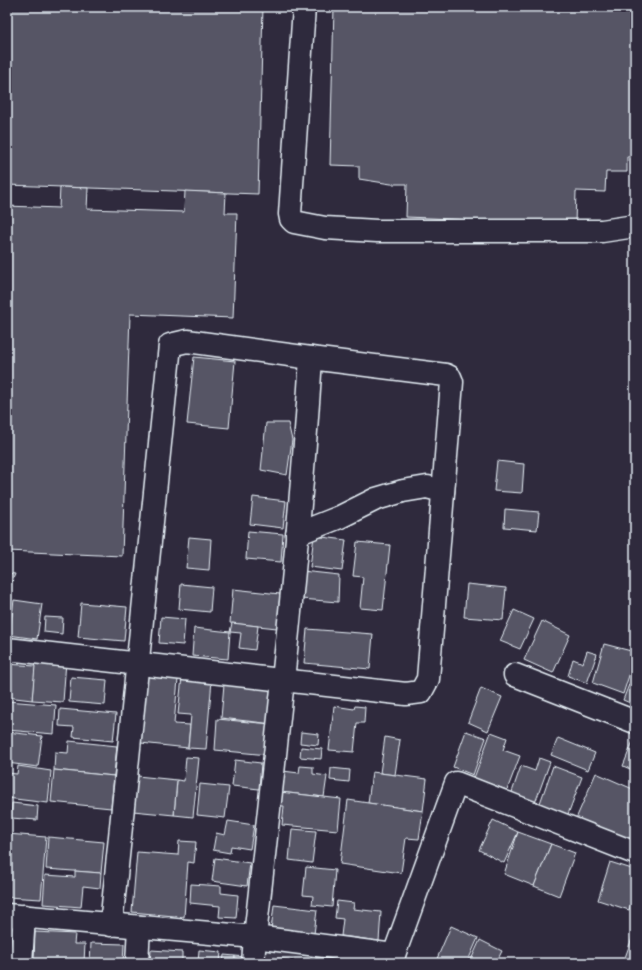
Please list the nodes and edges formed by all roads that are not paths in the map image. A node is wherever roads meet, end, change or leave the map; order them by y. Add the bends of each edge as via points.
1 (304, 7) edge
2 (635, 226) edge
3 (311, 358) junction
4 (443, 491) junction
5 (297, 534) junction
6 (7, 649) edge
7 (138, 662) junction
8 (515, 675) dead end
9 (284, 679) junction
10 (635, 722) edge
11 (635, 853) edge
12 (16, 915) edge
13 (111, 925) junction
14 (139, 927) junction
15 (255, 937) junction
16 (392, 959) edge
17 (21, 963) edge
18 (137, 963) edge
19 (253, 963) edge

1 - 2 street via 290,214 294,222 325,228 377,232 602,231
3 - 4 street via 450,377 452,382
3 - 5 street
3 - 7 street via 187,341 170,345
4 - 5 street via 427,487 403,491 376,499
4 - 9 street via 428,679 421,692 406,694
5 - 9 street
6 - 7 street
7 - 9 street
7 - 13 street
8 - 10 street
9 - 15 street
11 - 16 street via 456,783
12 - 13 street
12 - 17 street
13 - 14 street
14 - 15 street
14 - 18 street
15 - 16 street
15 - 19 street

